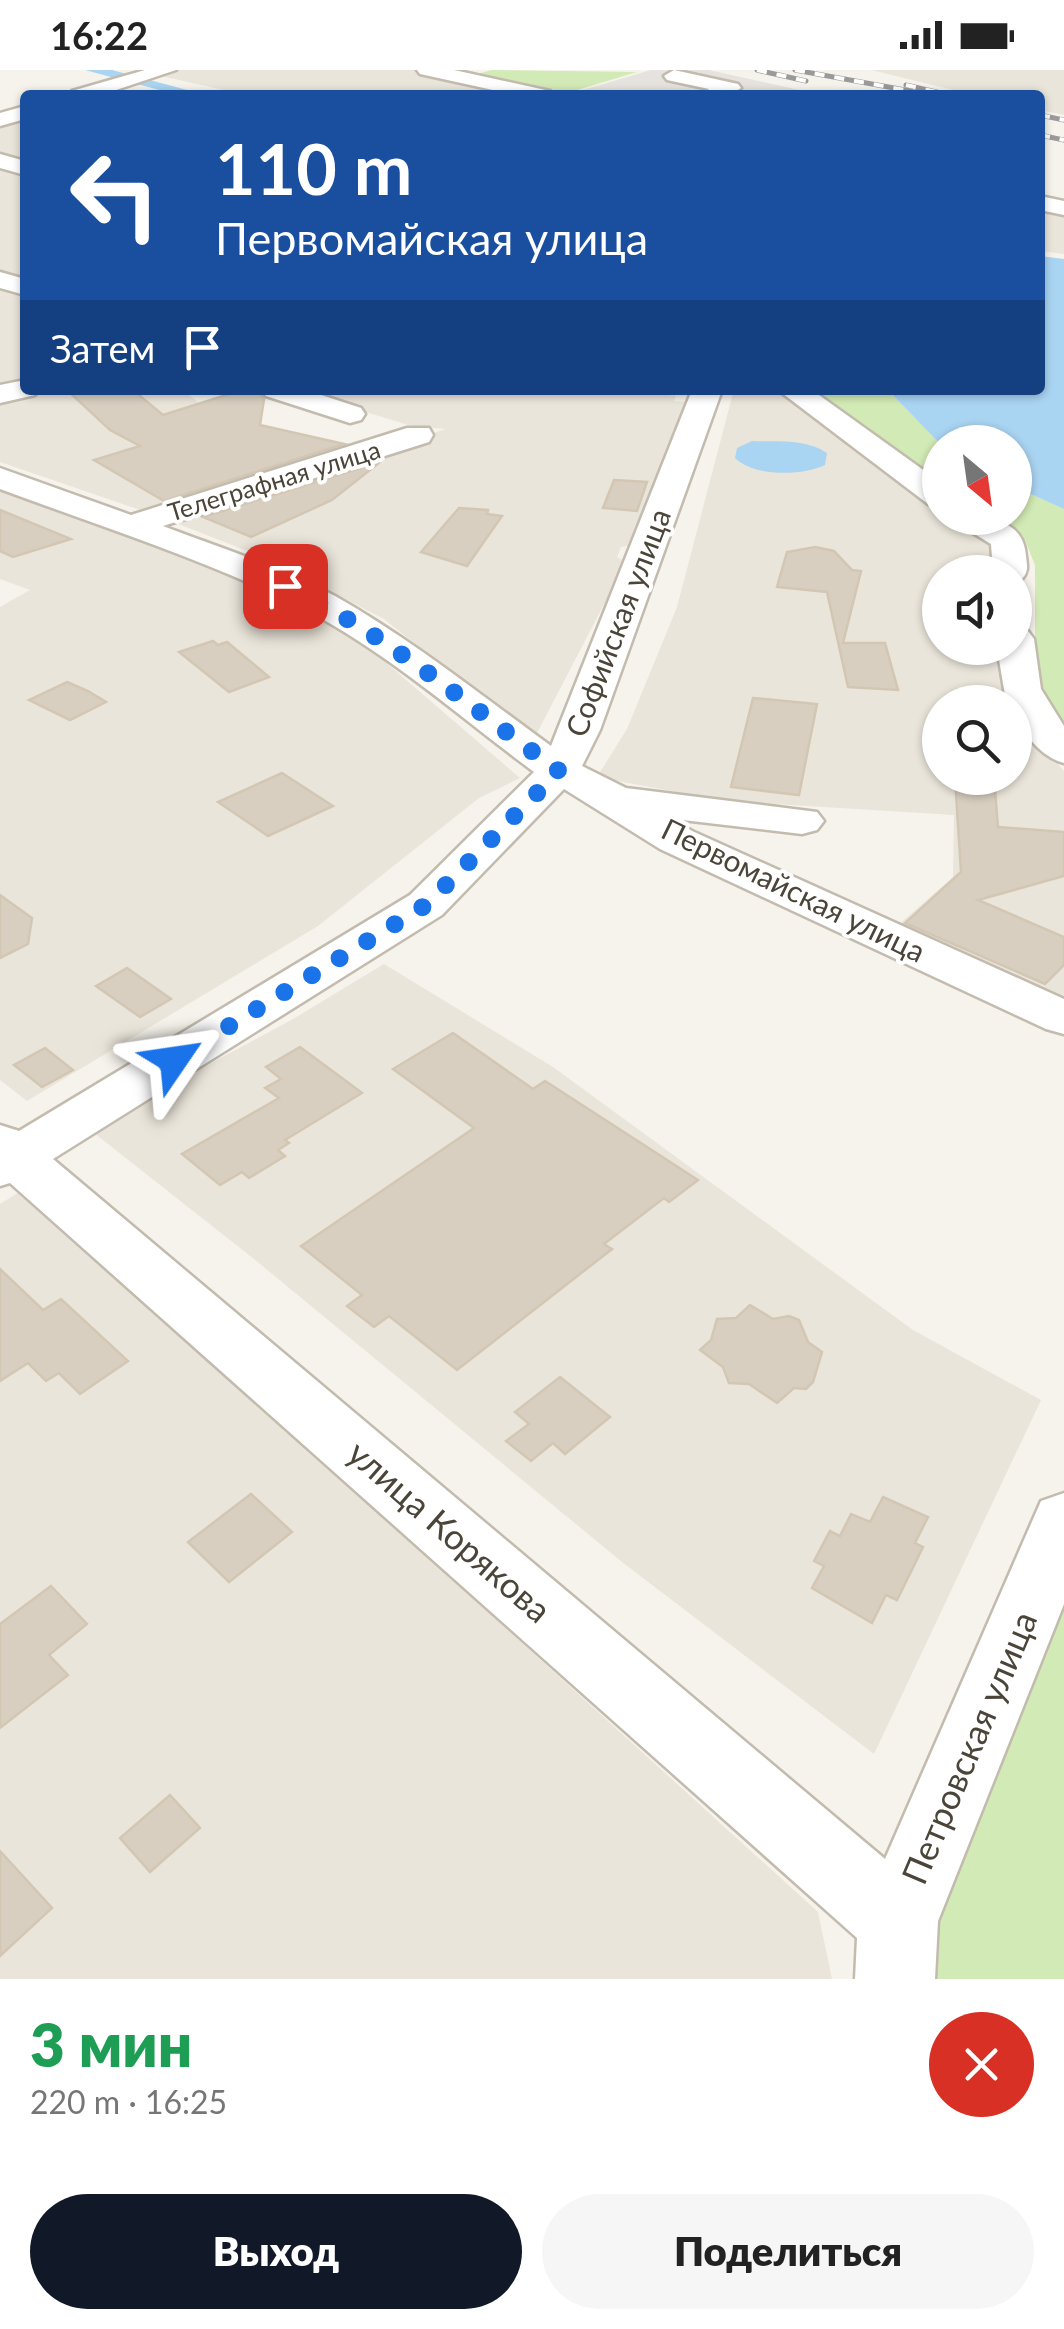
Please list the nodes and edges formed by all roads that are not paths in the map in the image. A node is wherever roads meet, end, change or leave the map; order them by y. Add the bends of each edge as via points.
1 (432, 70) edge
2 (674, 76) dead end
3 (157, 78) edge
4 (97, 90) edge
5 (521, 90) edge
6 (725, 90) edge
7 (291, 395) edge
8 (705, 395) edge
9 (801, 395) edge
10 (350, 414) dead end
11 (418, 436) dead end
12 (0, 478) edge
13 (922, 484) edge
14 (130, 526) junction
15 (1017, 665) edge
16 (1064, 752) edge
17 (559, 771) junction
18 (602, 792) junction
19 (802, 821) dead end
20 (1064, 1018) edge
21 (5, 1156) edge
22 (1064, 1521) edge
23 (896, 1950) edge

1 - 5 street
2 - 6 street via 731,88
3 - 4 street
7 - 10 street
8 - 17 street, Софийская улица
9 - 13 street
11 - 14 street, Телеграфная улица
12 - 14 street, Первомайская улица
14 - 17 street, Первомайская улица via 320,603
15 - 16 street via 1029,712
17 - 18 street, Первомайская улица
17 - 21 street, Софийская улица via 426,905
18 - 19 street via 667,807
18 - 20 street, Первомайская улица via 676,840
21 - 23 street, улица Корякова
22 - 23 street, Петровская улица

